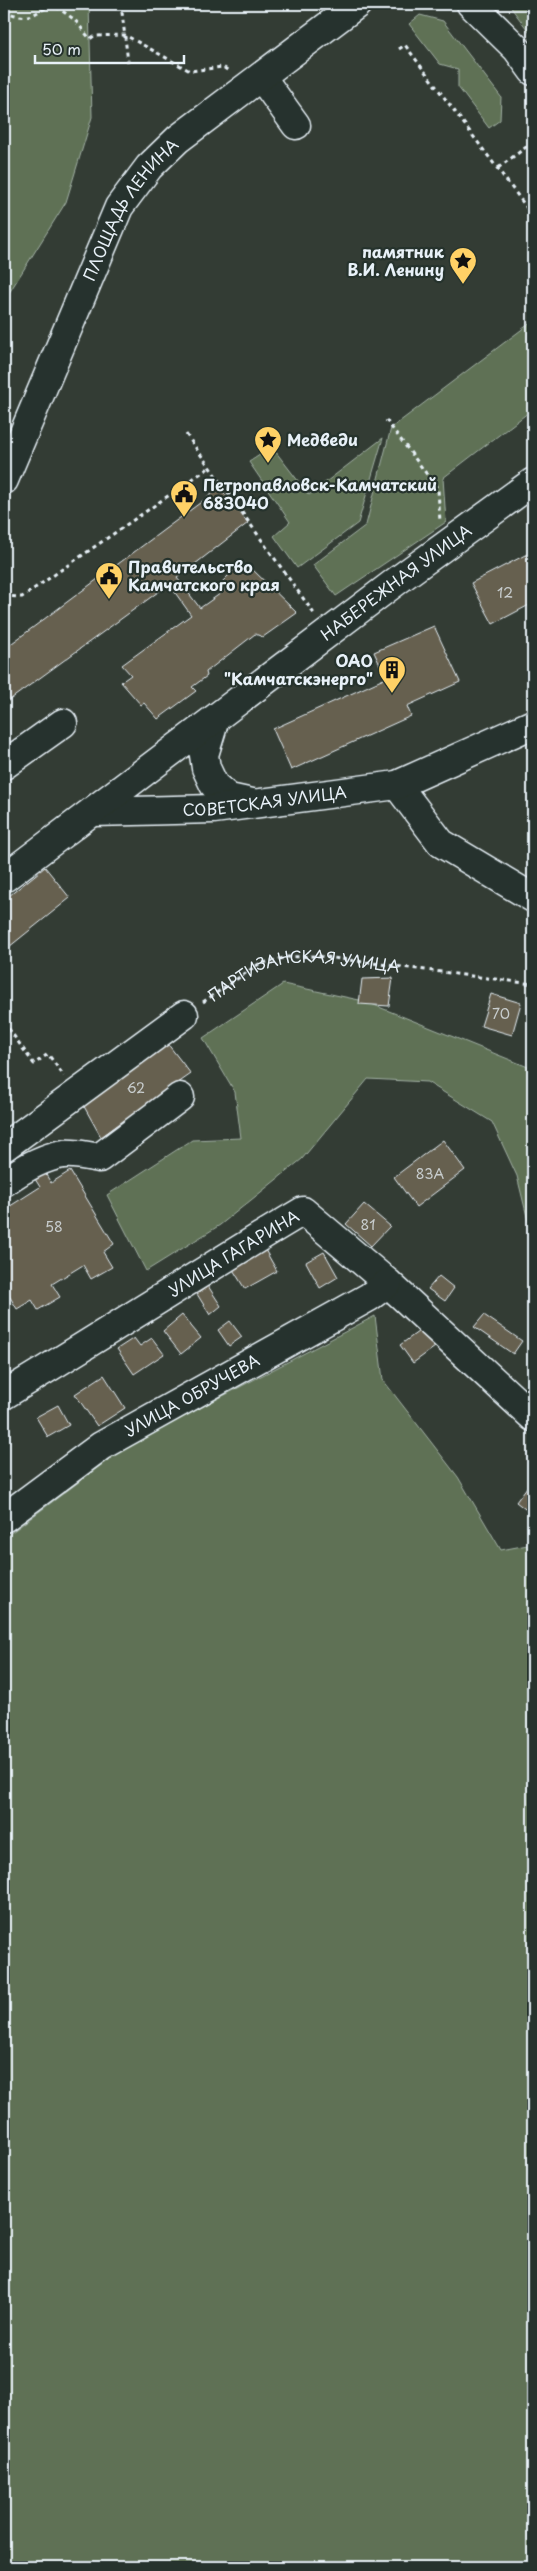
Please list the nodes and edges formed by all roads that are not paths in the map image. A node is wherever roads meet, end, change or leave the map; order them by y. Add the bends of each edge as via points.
1 (471, 4) edge
2 (496, 4) edge
3 (357, 6) edge
4 (517, 50) junction
5 (533, 71) edge
6 (262, 78) junction
7 (296, 125) dead end
8 (4, 480) edge
9 (533, 482) edge
10 (215, 720) junction
11 (63, 723) dead end
12 (533, 724) edge
13 (4, 765) edge
14 (397, 785) junction
15 (253, 804) junction
16 (92, 812) junction
17 (4, 878) edge
18 (533, 898) edge
19 (184, 1016) road end
20 (180, 1097) dead end
21 (4, 1147) edge
22 (4, 1182) edge
23 (388, 1283) junction
24 (4, 1395) edge
25 (533, 1417) edge
26 (4, 1518) edge

1 - 4 street
2 - 4 street
3 - 6 street, ПЛОЩАДЬ ЛЕНИНА
4 - 5 street
6 - 7 street
6 - 8 street, ПЛОЩАДЬ ЛЕНИНА via 178,139 149,167 118,207
9 - 10 street, НАБЕРЕЖНАЯ УЛИЦА
10 - 15 street via 204,755 206,768 214,785 229,798
10 - 16 street, НАБЕРЕЖНАЯ УЛИЦА
11 - 13 street
12 - 14 street, СОВЕТСКАЯ УЛИЦА
14 - 15 street, СОВЕТСКАЯ УЛИЦА
14 - 18 street via 441,843
15 - 16 street, СОВЕТСКАЯ УЛИЦА via 214,809
16 - 17 street
19 - 21 street
20 - 22 street via 99,1158 65,1154 48,1158
23 - 24 street, УЛИЦА ГАГАРИНА via 303,1211
23 - 25 street, УЛИЦА ГАГАРИНА
23 - 26 street, УЛИЦА ОБРУЧЕВА via 101,1446

